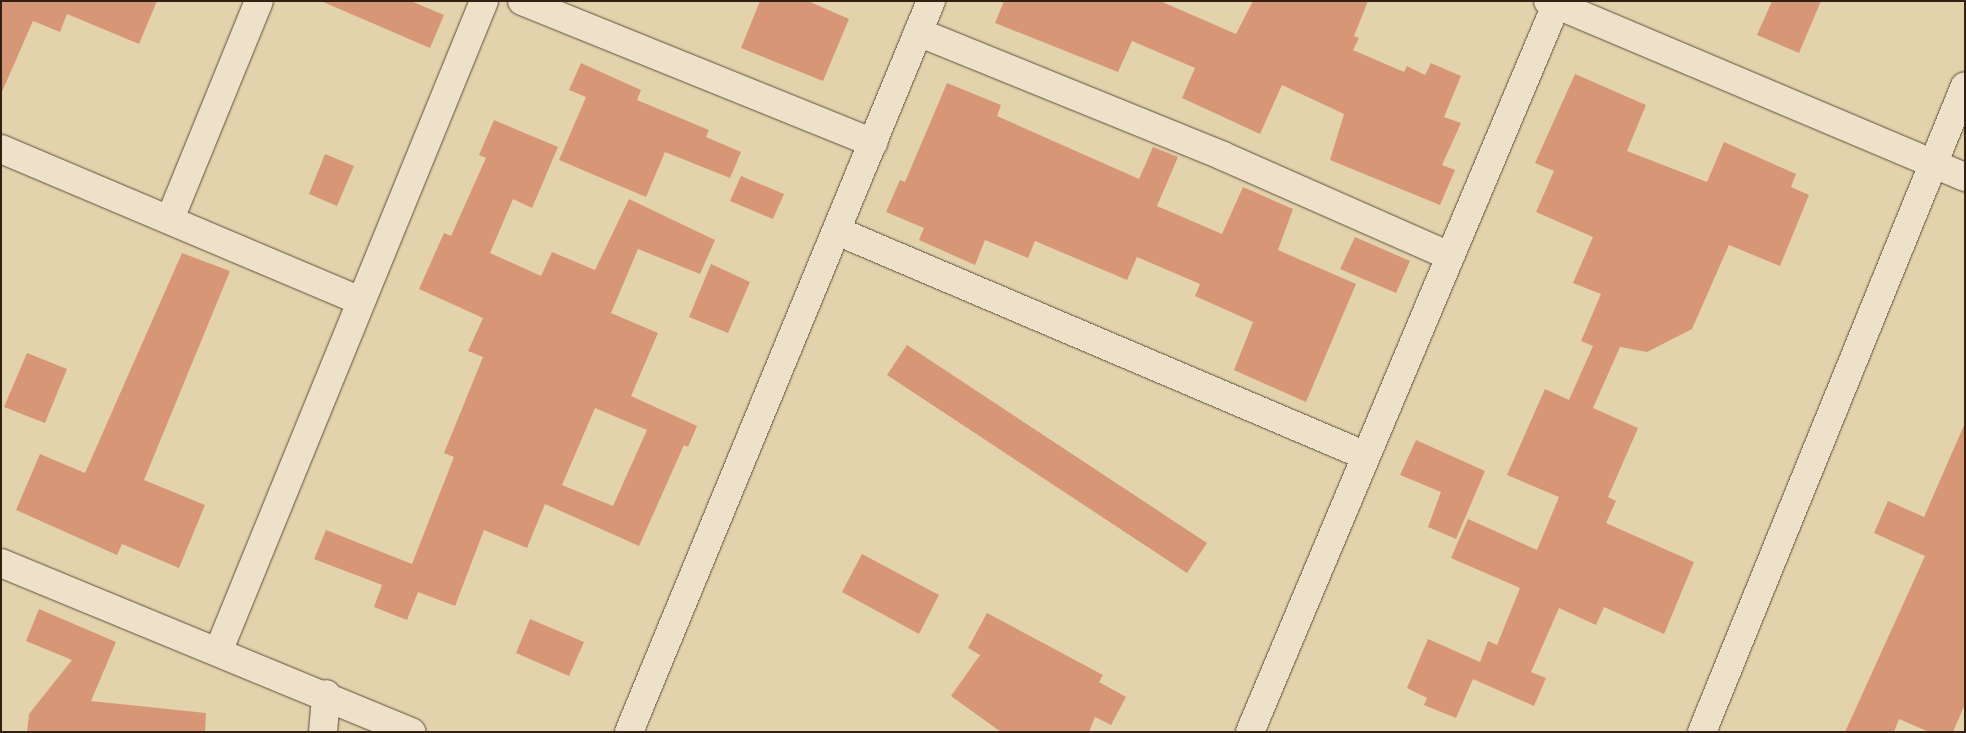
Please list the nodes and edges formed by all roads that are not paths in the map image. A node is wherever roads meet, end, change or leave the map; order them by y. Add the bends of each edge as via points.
1 (259, 1) edge
2 (484, 1) edge
3 (522, 1) edge
4 (931, 1) edge
5 (1552, 3) edge
6 (918, 32) junction
7 (1965, 86) edge
8 (874, 143) junction
9 (1, 149) edge
10 (1932, 163) junction
11 (1965, 177) edge
12 (170, 219) junction
13 (837, 231) junction
14 (1450, 256) junction
15 (359, 300) junction
16 (1366, 456) junction
17 (1, 563) edge
18 (218, 652) junction
19 (326, 694) junction
20 (323, 732) edge
21 (412, 732) edge
22 (629, 732) edge
23 (1250, 732) edge
24 (1702, 732) edge

1 - 12 street
2 - 15 street
3 - 8 street
4 - 6 street
5 - 10 street
5 - 14 street
6 - 8 street
6 - 14 street via 1223,156
7 - 10 street
8 - 13 street
9 - 12 street
10 - 11 street
10 - 24 street
12 - 15 street
13 - 16 street
13 - 22 street
14 - 16 street
15 - 18 street
16 - 23 street
17 - 18 street
18 - 19 street
19 - 20 street
19 - 21 street

